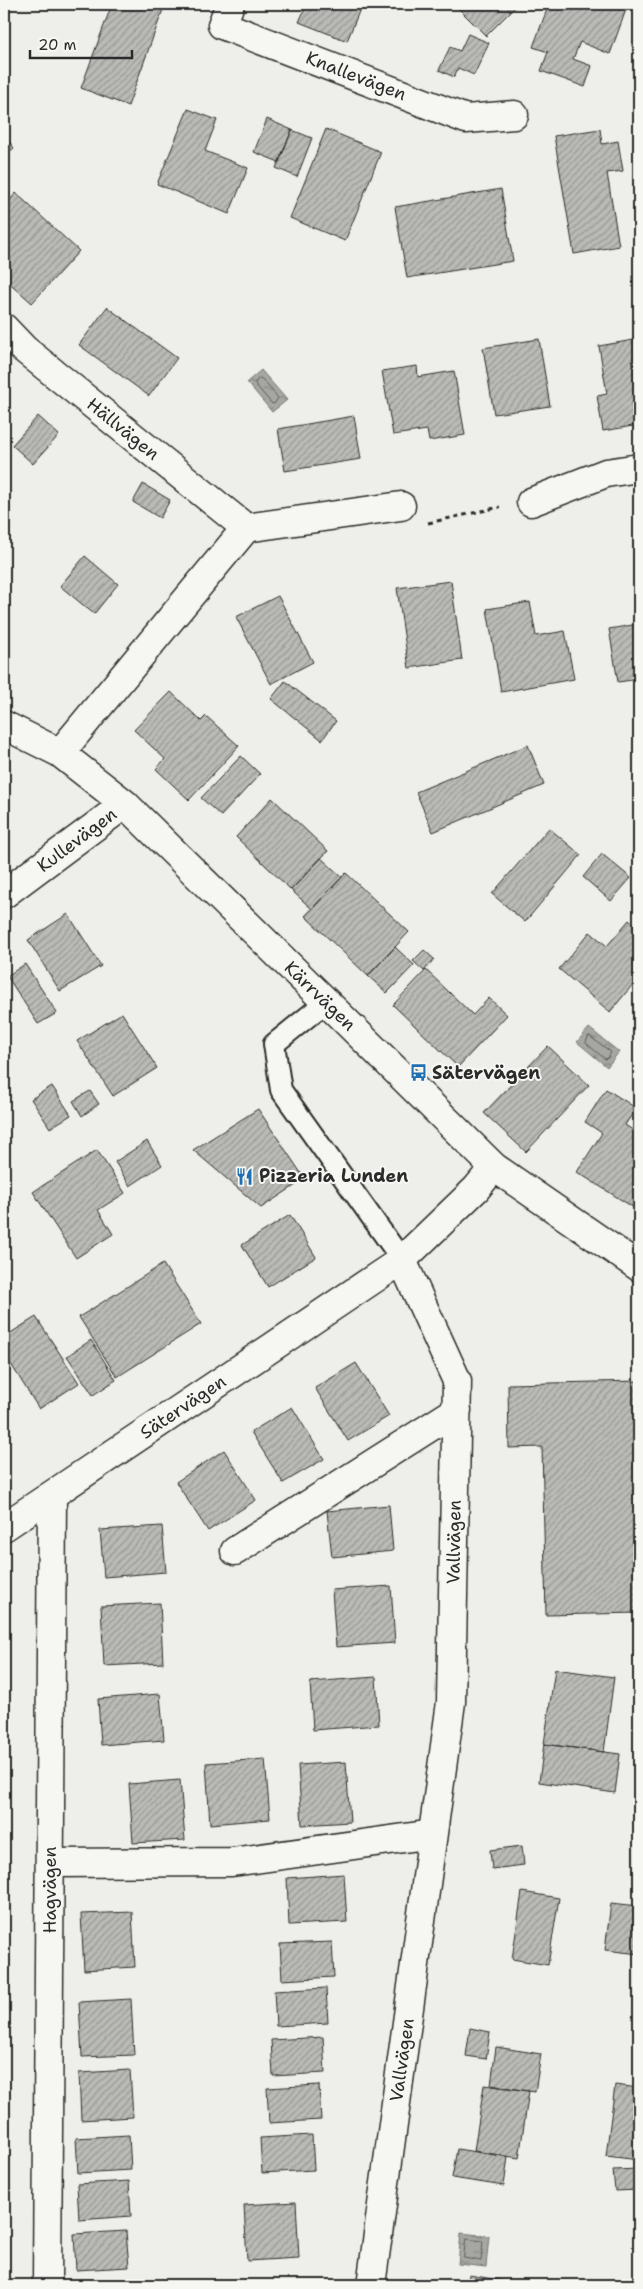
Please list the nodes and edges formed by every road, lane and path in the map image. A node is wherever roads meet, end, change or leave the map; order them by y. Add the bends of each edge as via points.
1 (230, 4) edge
2 (514, 115) dead end
3 (4, 328) edge
4 (639, 468) edge
5 (530, 502) dead end
6 (401, 506) joint
7 (480, 511) dead end
8 (246, 528) junction
9 (4, 725) edge
10 (60, 753) junction
11 (125, 804) junction
12 (4, 894) edge
13 (326, 1002) junction
14 (494, 1167) junction
15 (402, 1260) junction
16 (639, 1267) edge
17 (457, 1410) junction
18 (52, 1495) junction
19 (4, 1527) edge
20 (235, 1551) dead end
21 (433, 1834) junction
22 (50, 1863) junction
23 (47, 2285) edge
24 (370, 2285) edge

1 - 2 street, Knallevägen via 222,25 466,118
3 - 8 street, Hällvägen via 24,350
4 - 5 street via 606,473
6 - 7 path via 422,525
6 - 8 street
8 - 10 street
9 - 10 street, Kärrvägen
10 - 11 street, Kärrvägen
11 - 12 street, Kullevägen
11 - 13 street, Kärrvägen
13 - 14 street, Kärrvägen
13 - 15 lane via 274,1044 281,1090
14 - 15 street, Sätervägen via 476,1189
14 - 16 street, Kärrvägen
15 - 17 street, Vallvägen via 457,1381
15 - 18 street, Sätervägen
17 - 20 street
17 - 21 street, Vallvägen via 451,1702
18 - 19 street, Sätervägen
18 - 22 street, Hagvägen
21 - 22 street via 232,1862
21 - 24 street, Vallvägen
22 - 23 street, Hagvägen

